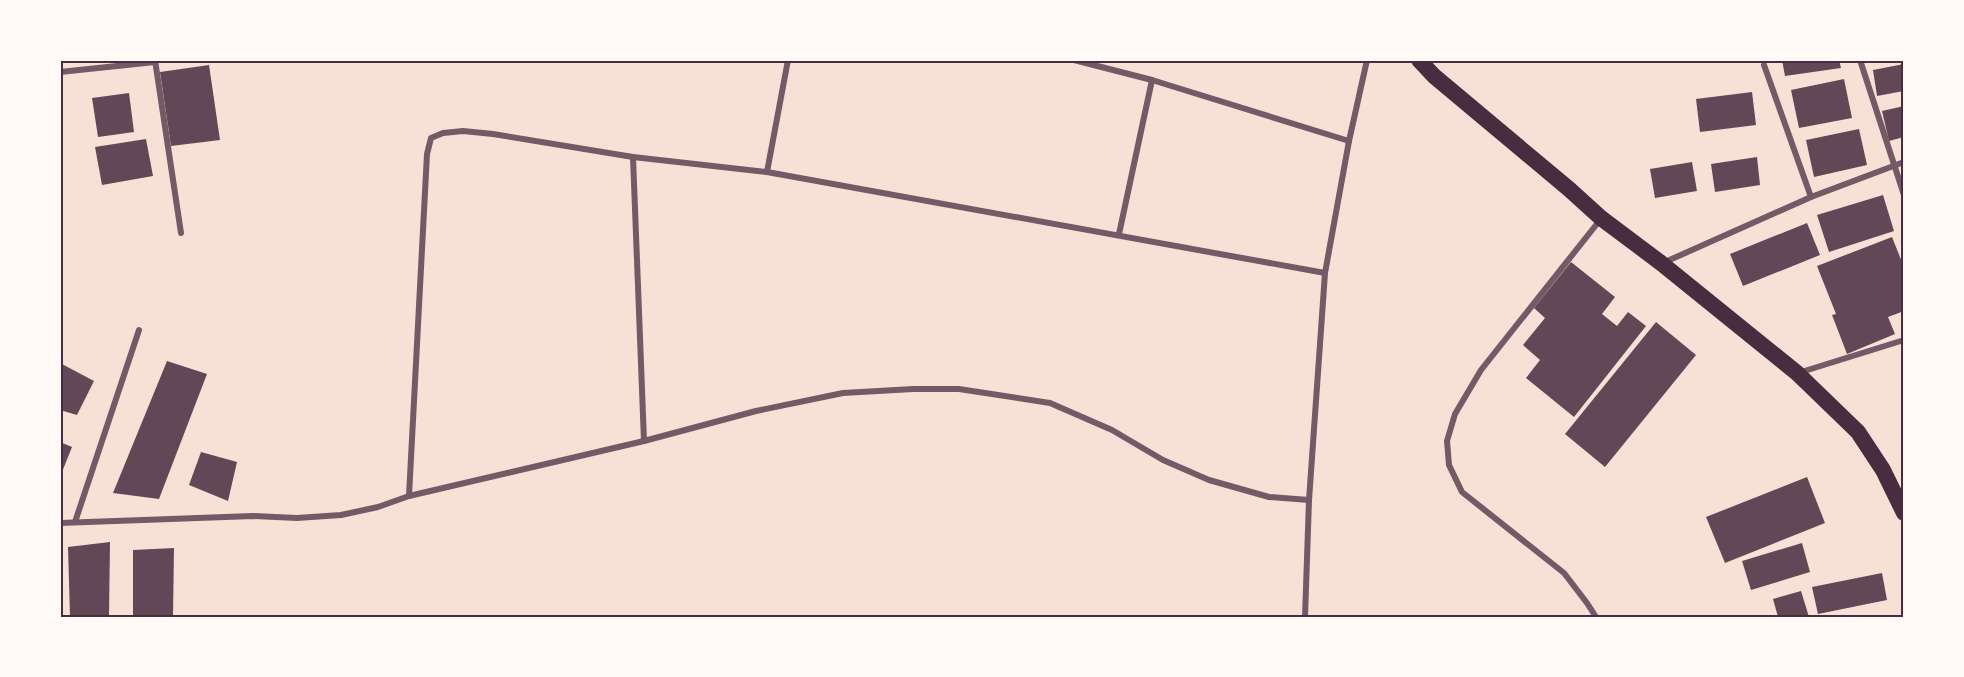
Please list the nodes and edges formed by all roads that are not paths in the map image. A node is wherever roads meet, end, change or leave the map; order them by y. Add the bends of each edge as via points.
1 (788, 60) edge
2 (1074, 60) edge
3 (1366, 60) edge
4 (1419, 60) edge
5 (1860, 60) edge
6 (155, 61) edge
7 (1764, 65) dead end
8 (60, 72) edge
9 (1152, 80) junction
10 (1348, 141) junction
11 (633, 157) junction
12 (1904, 162) edge
13 (1893, 165) junction
14 (767, 172) junction
15 (1904, 195) edge
16 (1811, 197) junction
17 (1601, 218) junction
18 (181, 233) dead end
19 (1119, 234) junction
20 (1661, 263) junction
21 (1325, 273) junction
22 (139, 330) dead end
23 (1904, 340) edge
24 (1797, 373) junction
25 (645, 441) junction
26 (410, 496) junction
27 (1309, 500) junction
28 (1904, 513) edge
29 (75, 522) junction
30 (60, 523) edge
31 (1305, 617) edge
32 (1596, 617) edge

1 - 14 street
2 - 9 street
3 - 10 street
4 - 17 highway
5 - 13 street
6 - 8 street
6 - 18 street
7 - 16 street
9 - 10 street
9 - 19 street
10 - 21 street
11 - 14 street
11 - 25 street
11 - 26 street via 463,130 431,138 427,154
12 - 13 street
13 - 15 street
13 - 16 street
14 - 19 street
16 - 20 street
17 - 20 highway
17 - 32 street via 1481,370 1455,414 1447,441 1449,465 1462,492 1564,573
19 - 21 street
20 - 24 highway
21 - 27 street
22 - 29 street
23 - 24 street
24 - 28 highway via 1858,432
25 - 26 street
25 - 27 street via 756,411 843,393 959,389 1050,404 1112,430 1163,460 1209,480 1269,497
26 - 29 street via 368,509 319,517
27 - 31 street
29 - 30 street

